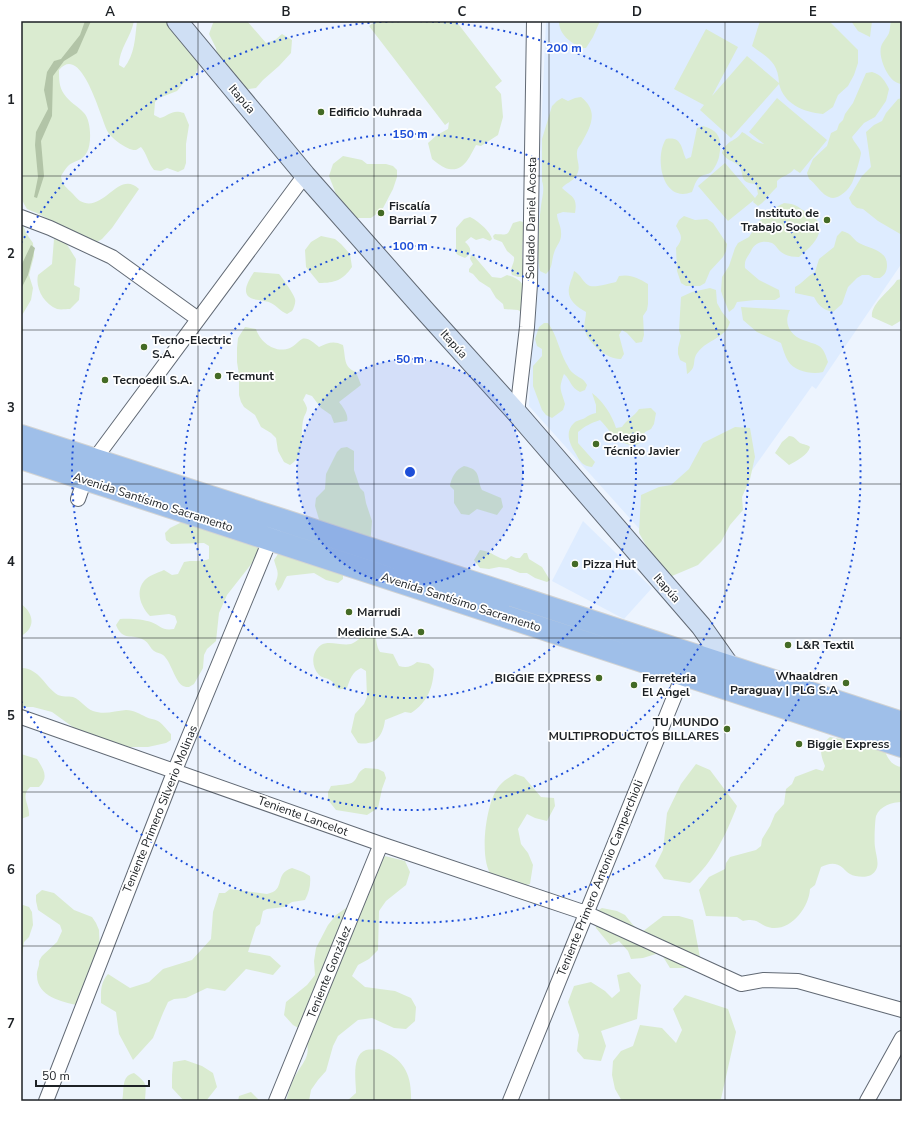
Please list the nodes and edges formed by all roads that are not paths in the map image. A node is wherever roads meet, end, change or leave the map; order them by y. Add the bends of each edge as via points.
1 (177, 21) edge
2 (534, 21) edge
3 (305, 175) junction
4 (21, 217) edge
5 (198, 319) junction
6 (517, 414) junction
7 (21, 436) edge
8 (21, 458) edge
9 (94, 460) junction
10 (82, 489) junction
11 (282, 520) junction
12 (270, 540) junction
13 (691, 654) junction
14 (730, 667) junction
15 (683, 674) junction
16 (21, 717) edge
17 (902, 723) edge
18 (902, 746) edge
19 (175, 770) junction
20 (381, 844) junction
21 (586, 913) junction
22 (902, 1010) edge
23 (902, 1038) edge
24 (46, 1101) edge
25 (276, 1101) edge
26 (510, 1101) edge
27 (867, 1101) edge

1 - 3 street, Itapúa
2 - 6 street, Soldado Daniel Acosta via 530,284 528,327
3 - 5 street
3 - 6 street, Itapúa
4 - 5 street via 112,257
5 - 9 street
6 - 14 street, Itapúa via 700,626
7 - 9 main road, Avenida Santísimo Sacramento
8 - 10 main road, Avenida Santísimo Sacramento
9 - 10 street
9 - 11 main road, Avenida Santísimo Sacramento
10 - 12 main road, Avenida Santísimo Sacramento
11 - 12 street, Teniente Primero Silverio Molinas via 276,526
11 - 13 main road, Avenida Santísimo Sacramento
12 - 15 main road, Avenida Santísimo Sacramento
12 - 19 street, Teniente Primero Silverio Molinas
13 - 14 main road, Avenida Santísimo Sacramento
13 - 15 street, Teniente Primero Antonio Camperchioli
14 - 17 main road, Avenida Santísimo Sacramento
15 - 18 main road, Avenida Santísimo Sacramento
15 - 21 street, Teniente Primero Antonio Camperchioli
16 - 19 street, Teniente Lancelot
19 - 20 street, Teniente Lancelot
19 - 24 street, Teniente Primero Silverio Molinas
20 - 21 street, Teniente Lancelot
20 - 25 street, Teniente González
21 - 22 street, Teniente Lancelot via 741,984 764,980 798,981
21 - 26 street, Teniente Primero Antonio Camperchioli
23 - 27 street

